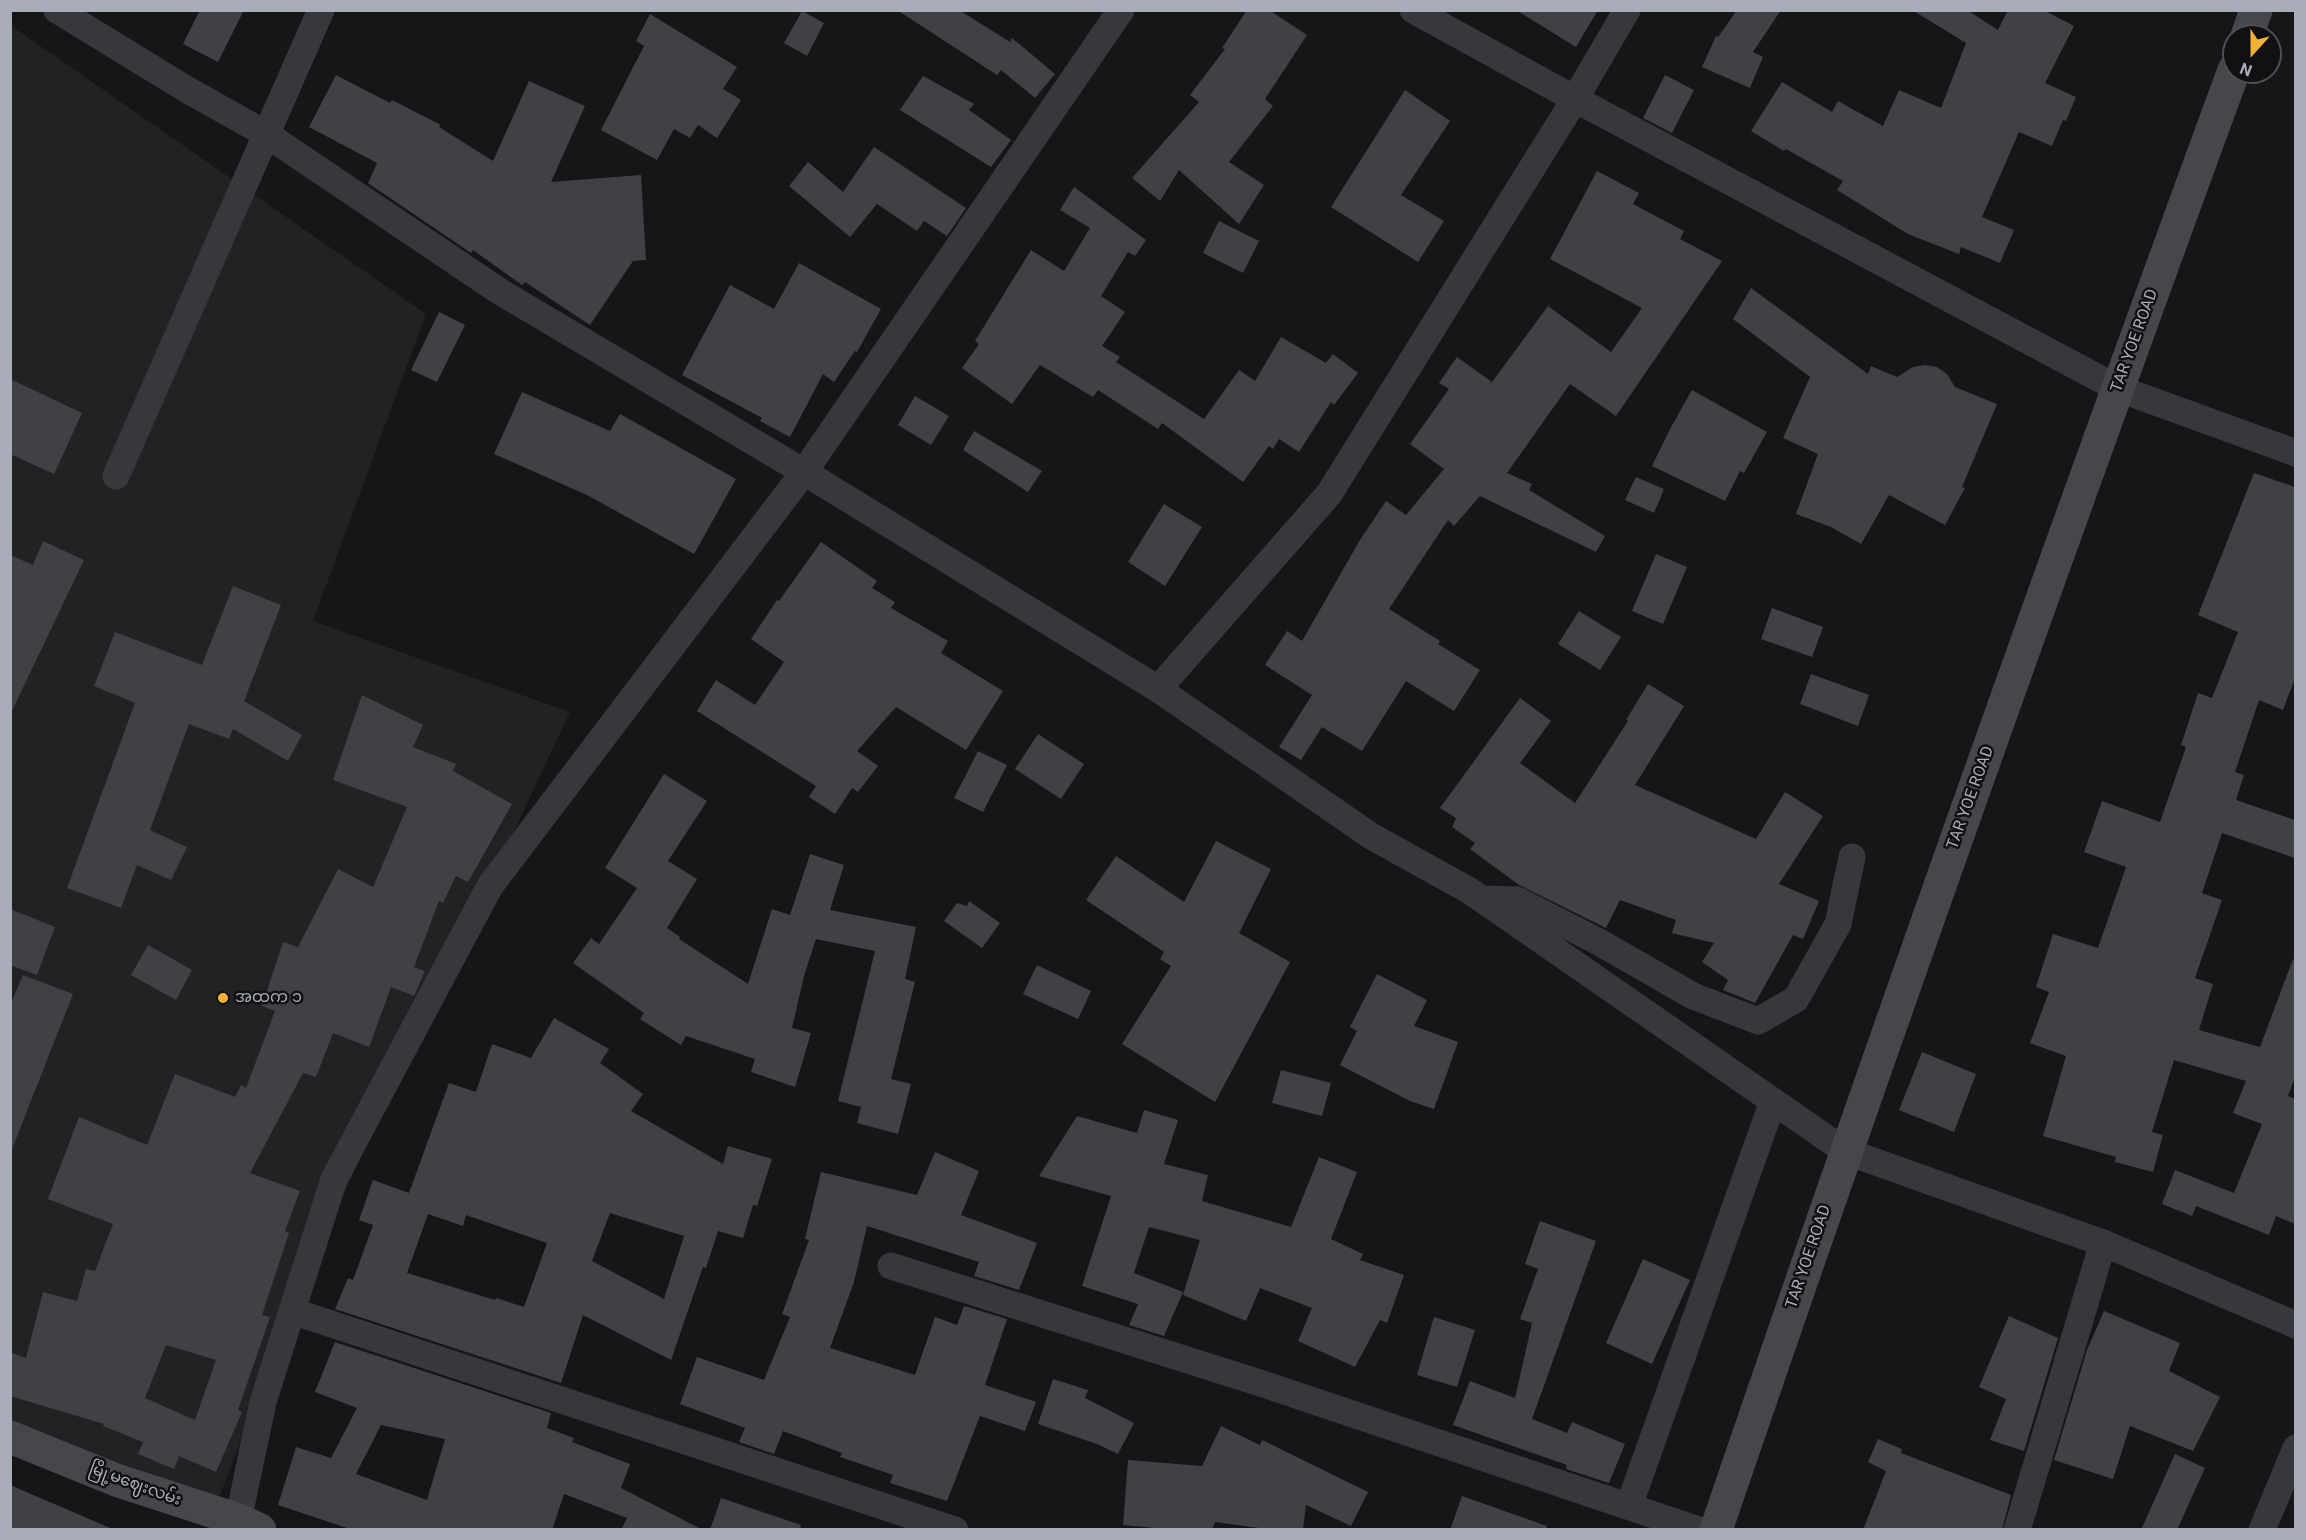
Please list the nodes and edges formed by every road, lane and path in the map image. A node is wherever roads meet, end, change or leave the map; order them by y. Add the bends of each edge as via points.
1 (57, 10) edge
2 (321, 10) edge
3 (1121, 10) edge
4 (1413, 10) edge
5 (1627, 10) edge
6 (2229, 84) edge
7 (1575, 99) junction
8 (266, 134) junction
9 (2117, 388) junction
10 (2295, 453) edge
11 (804, 472) junction
12 (116, 476) dead end
13 (1158, 689) junction
14 (1852, 857) dead end
15 (1481, 899) junction
16 (1773, 1101) junction
17 (1845, 1151) junction
18 (2103, 1244) junction
19 (891, 1266) dead end
20 (292, 1311) junction
21 (2295, 1325) edge
22 (10, 1437) edge
23 (2295, 1448) edge
24 (1629, 1506) junction
25 (245, 1526) edge
26 (955, 1530) edge
27 (1699, 1530) edge
28 (1716, 1530) edge
29 (2017, 1530) edge
30 (2262, 1530) edge

1 - 8 street
2 - 8 street
3 - 11 street
4 - 7 street
5 - 7 street
6 - 9 main road, TAR YOE ROAD
7 - 9 street
7 - 13 street via 1329,494
8 - 11 street via 499,291
8 - 12 street
9 - 10 street
9 - 17 main road, TAR YOE ROAD
11 - 13 street
11 - 20 street via 490,886 334,1179
13 - 15 street via 1371,836
14 - 15 street via 1838,924 1796,999 1758,1021 1693,996 1517,900
15 - 16 street
16 - 17 street
16 - 24 street
17 - 18 street
17 - 28 main road, TAR YOE ROAD
18 - 21 street
18 - 29 street
19 - 24 street
20 - 25 street via 263,1402
20 - 26 street
22 - 25 main road, မြို့မဈေးလမ်း
23 - 30 street
24 - 27 street

